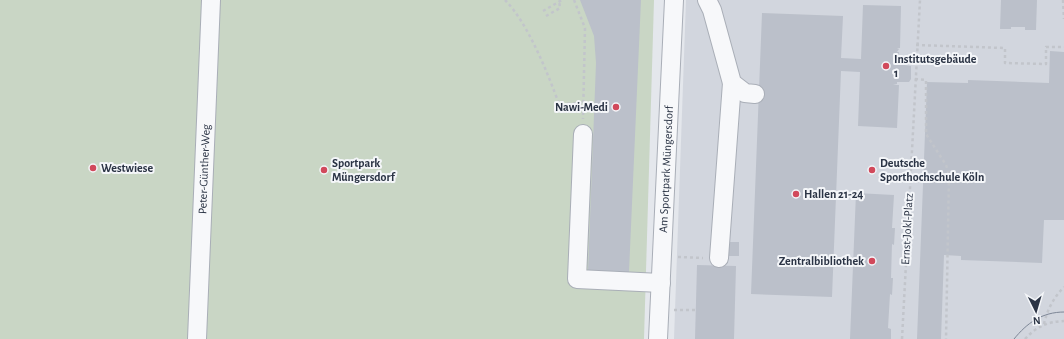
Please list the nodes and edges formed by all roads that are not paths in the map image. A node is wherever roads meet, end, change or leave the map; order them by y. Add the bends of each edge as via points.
1 (211, 0) edge
2 (674, 0) edge
3 (707, 0) edge
4 (732, 83) junction
5 (755, 94) dead end
6 (583, 134) road end
7 (710, 258) road end
8 (661, 289) junction
9 (197, 339) edge
10 (658, 339) edge

1 - 9 street, Peter-Günther-Weg
2 - 8 street, Am Sportpark Müngersdorf
3 - 4 street
4 - 5 street via 745,93
4 - 7 street
6 - 8 street via 577,279
8 - 10 street, Am Sportpark Müngersdorf

